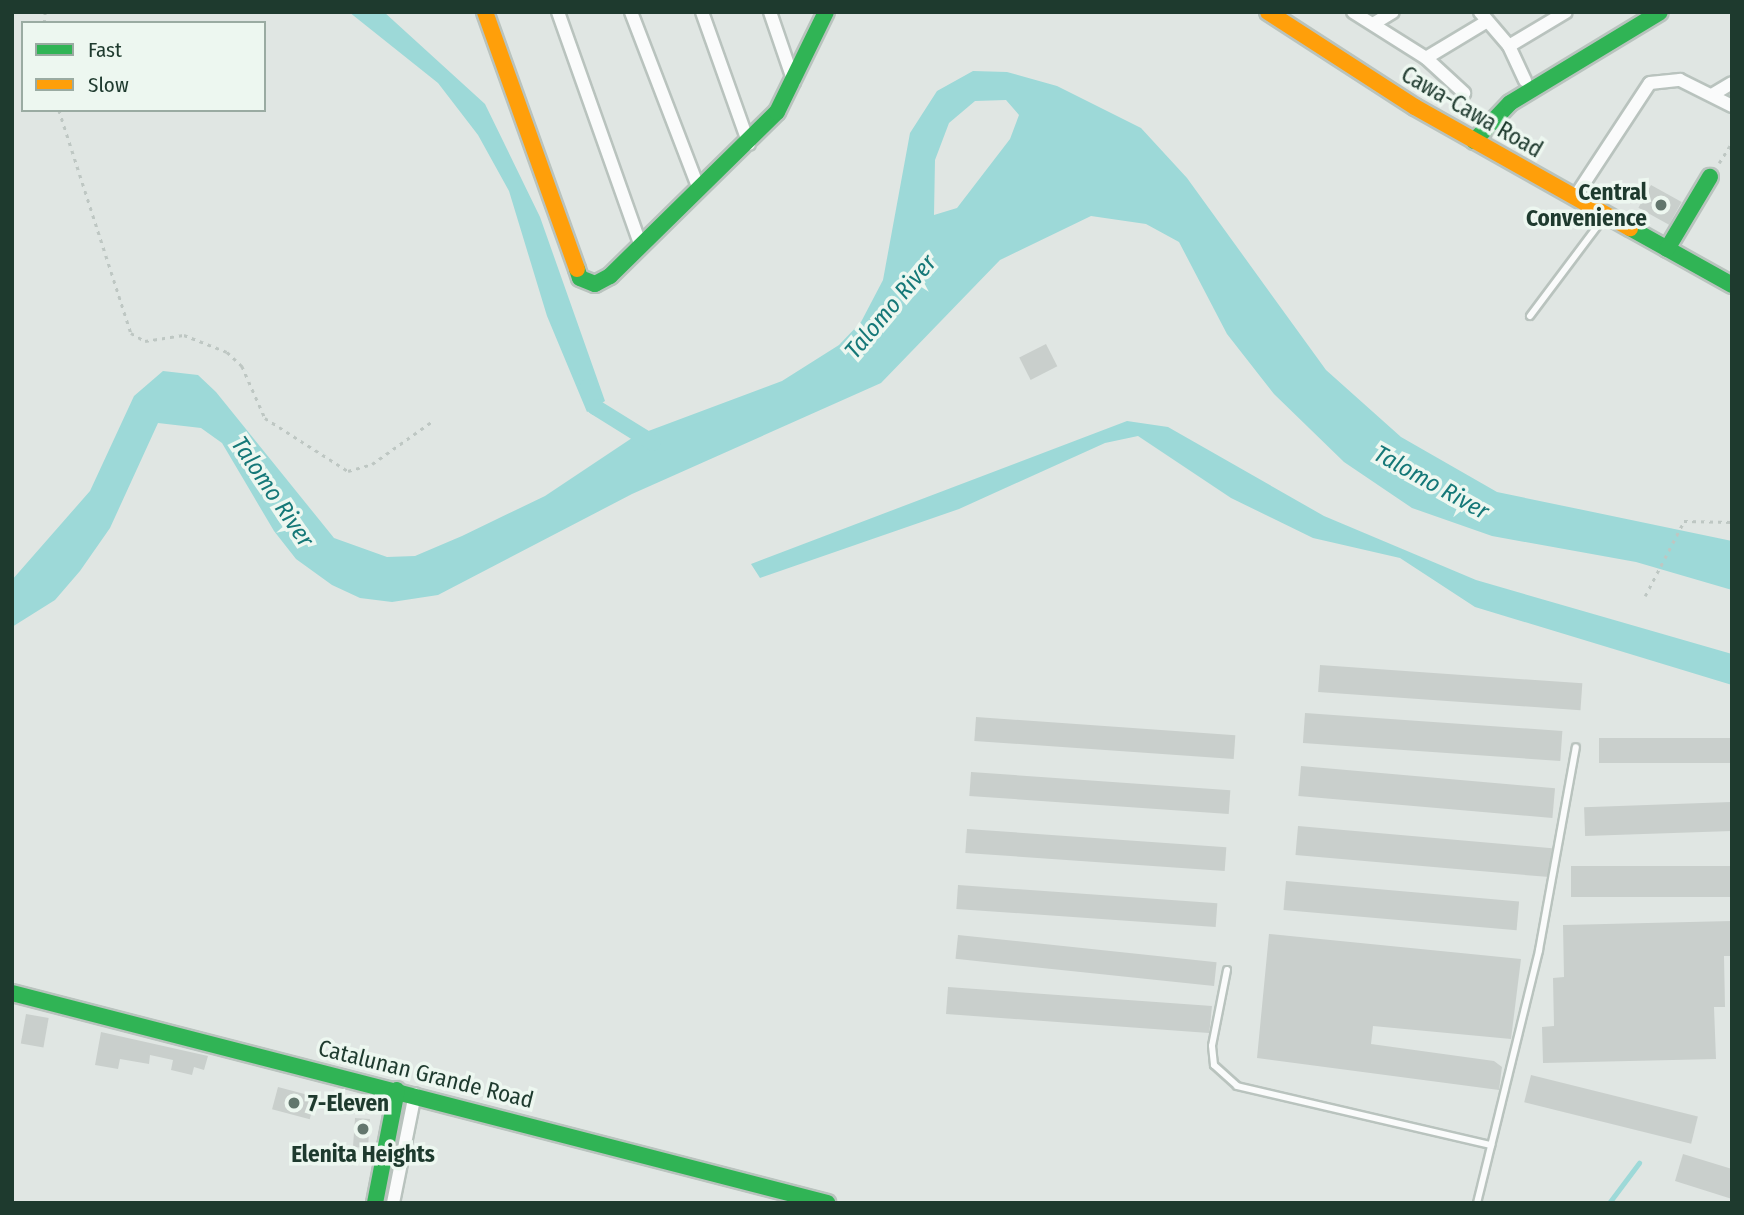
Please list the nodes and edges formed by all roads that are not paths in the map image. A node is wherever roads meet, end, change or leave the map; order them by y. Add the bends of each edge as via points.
1 (485, 12) edge
2 (558, 12) edge
3 (631, 12) edge
4 (702, 12) edge
5 (770, 12) edge
6 (826, 12) edge
7 (1268, 12) edge
8 (1353, 12) edge
9 (1393, 12) edge
10 (1660, 12) edge
11 (1563, 13) edge
12 (1483, 17) edge
13 (1373, 24) junction
14 (1509, 46) junction
15 (1426, 58) junction
16 (1525, 81) dead end
17 (1732, 83) edge
18 (796, 85) junction
19 (1464, 93) dead end
20 (1712, 95) junction
21 (1732, 106) edge
22 (1474, 141) junction
23 (749, 145) junction
24 (1710, 177) road end
25 (699, 189) junction
26 (1575, 197) junction
27 (1606, 214) junction
28 (641, 246) junction
29 (1667, 249) junction
30 (1732, 285) edge
31 (1530, 316) dead end
32 (1576, 747) dead end
33 (1227, 970) dead end
34 (12, 993) edge
35 (397, 1090) junction
36 (415, 1094) junction
37 (1490, 1145) junction
38 (385, 1153) junction
39 (402, 1157) junction
40 (807, 1200) edge
41 (375, 1203) edge
42 (393, 1203) edge
43 (827, 1203) edge
44 (1477, 1203) edge

1 - 28 street via 580,278 601,283
2 - 28 street
3 - 25 street
4 - 23 street
5 - 18 street
6 - 18 street
7 - 22 street, Cawa-Cawa Road
8 - 13 street
9 - 13 street
10 - 22 street via 1510,103
11 - 14 street
12 - 14 street
12 - 15 street
13 - 15 street
14 - 16 street
15 - 19 street
17 - 20 street
18 - 23 street
20 - 21 street
20 - 26 street via 1670,78 1650,83
22 - 26 street, Cawa-Cawa Road
23 - 25 street
24 - 29 street
25 - 28 street
26 - 27 street, Cawa-Cawa Road
27 - 29 street, Cawa-Cawa Road
27 - 31 lane
29 - 30 street, Cawa-Cawa Road
32 - 37 lane via 1539,950
33 - 37 lane via 1212,1046 1214,1065 1237,1086
34 - 35 street, Catalunan Grande Road
35 - 36 street, Catalunan Grande Road
35 - 38 street
36 - 39 street
36 - 40 street, Catalunan Grande Road
37 - 44 lane
38 - 39 street
38 - 41 street
39 - 42 street
40 - 43 street, Catalunan Grande Road

